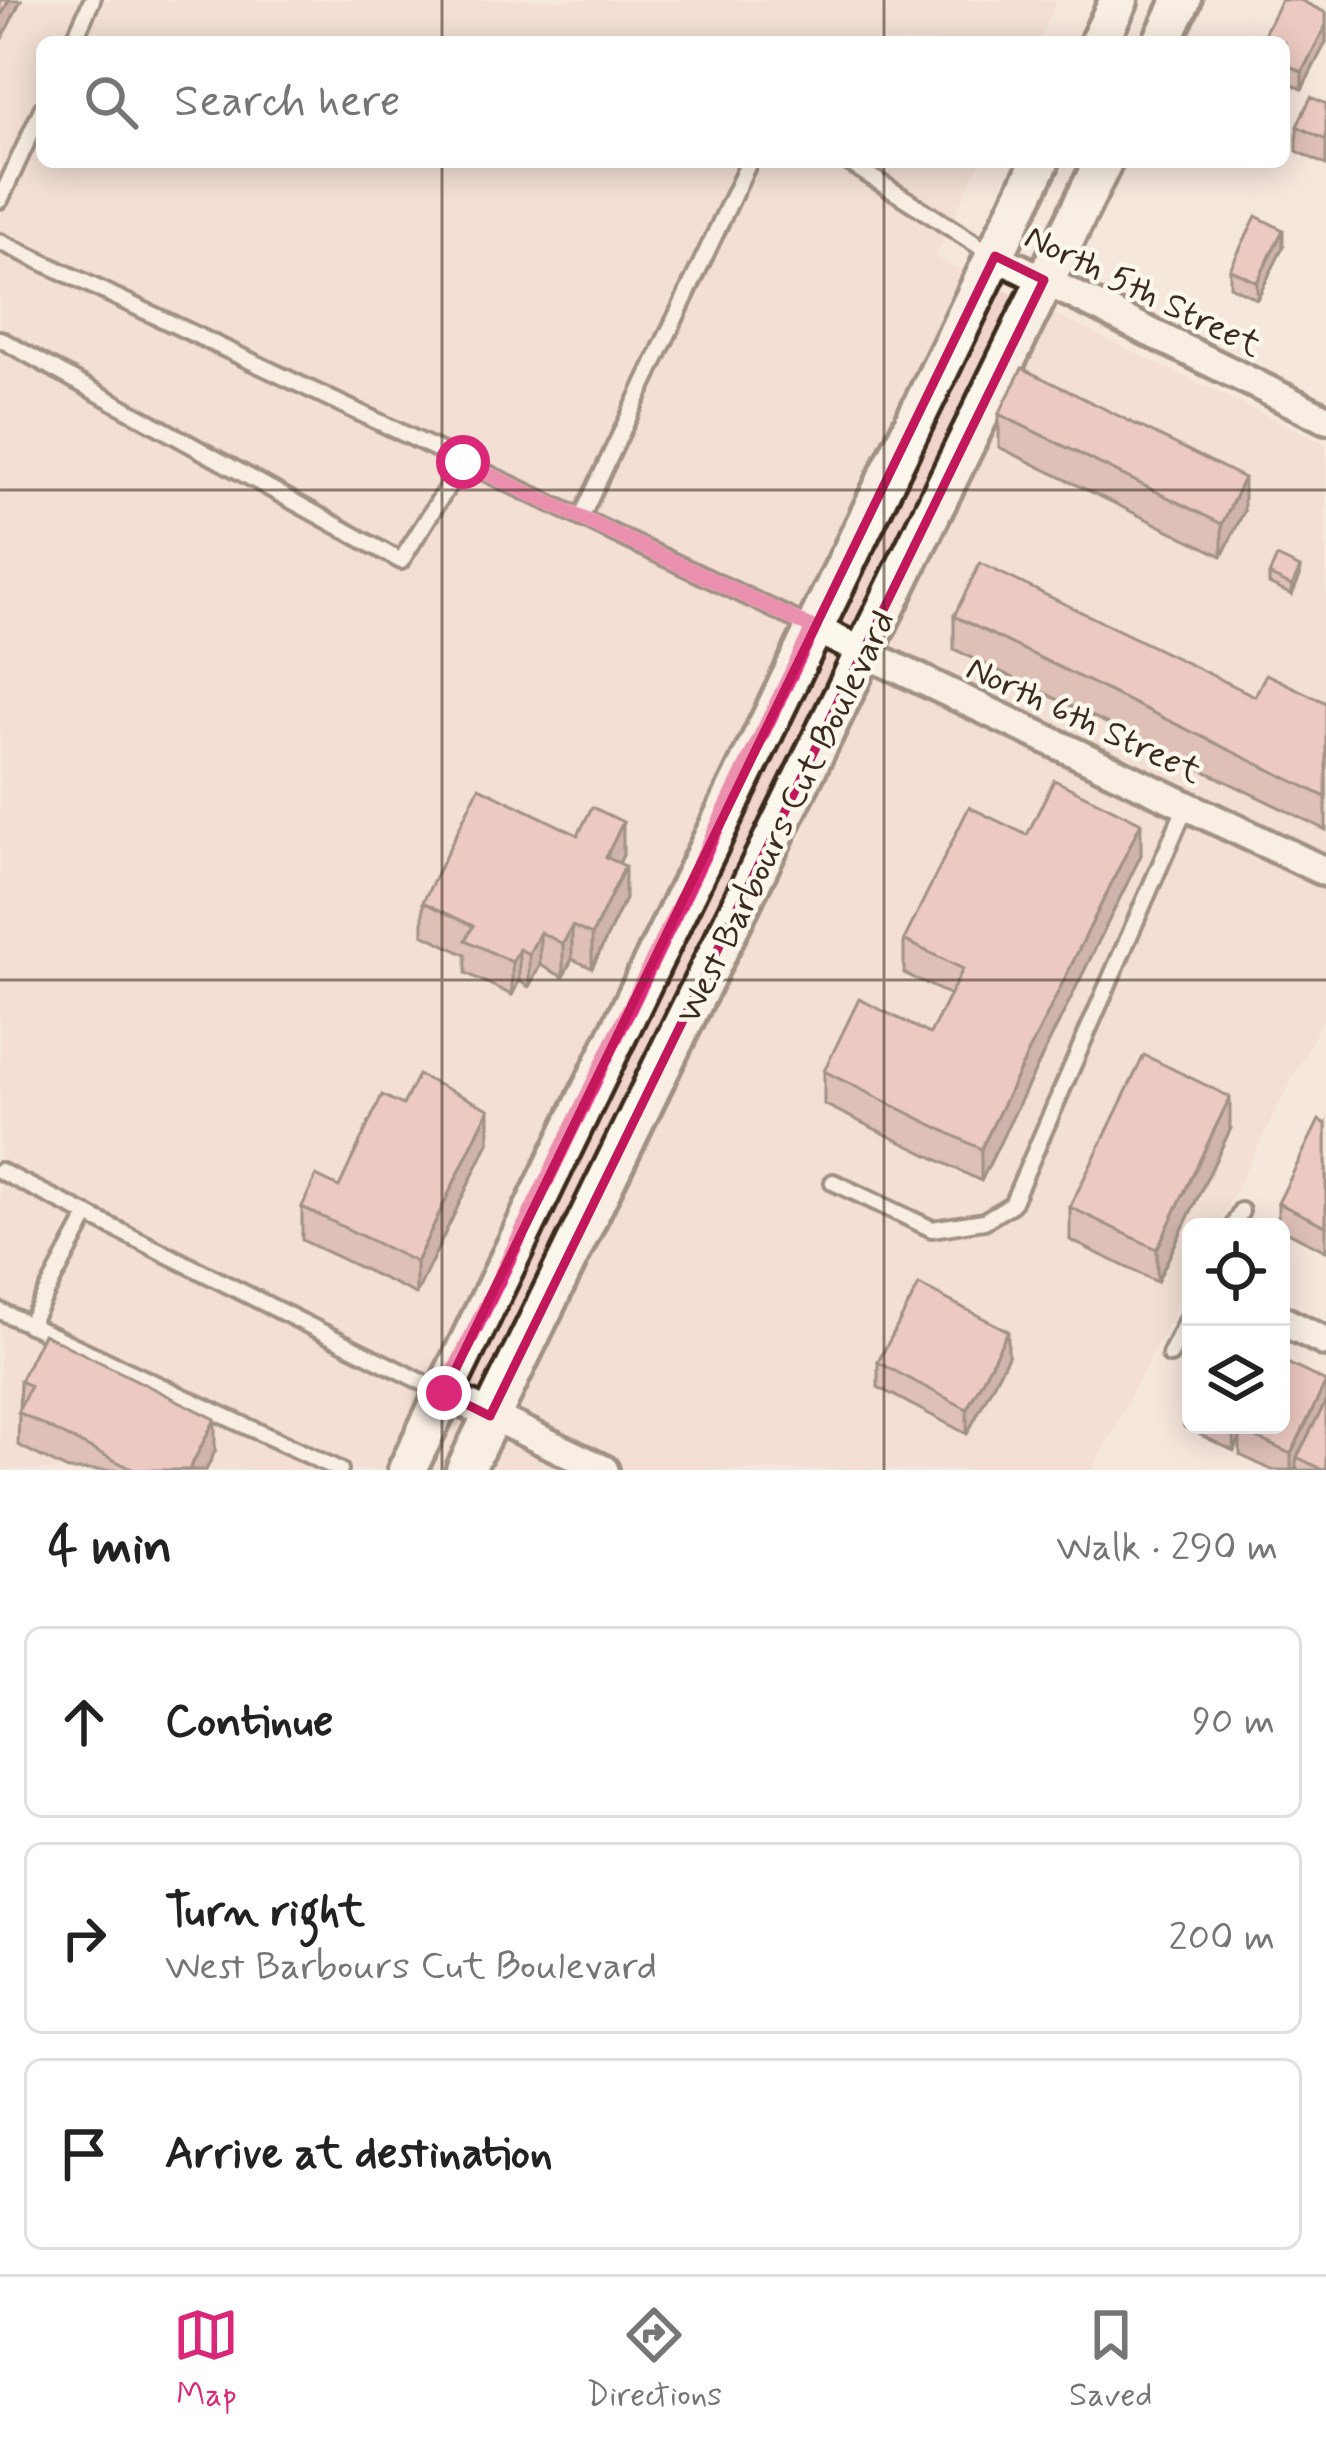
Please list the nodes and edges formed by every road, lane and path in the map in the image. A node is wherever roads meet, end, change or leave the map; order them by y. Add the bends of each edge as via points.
1 (92, 0) edge
2 (1119, 0) edge
3 (1182, 0) edge
4 (76, 36) edge
5 (1102, 36) edge
6 (1165, 36) edge
7 (36, 122) edge
8 (746, 168) edge
9 (857, 168) edge
10 (1037, 168) edge
11 (1099, 168) edge
12 (0, 200) edge
13 (0, 242) edge
14 (995, 256) junction
15 (1044, 280) junction
16 (0, 340) edge
17 (1326, 419) edge
18 (463, 462) junction
19 (581, 518) junction
20 (813, 628) junction
21 (863, 653) junction
22 (1186, 806) junction
23 (1326, 872) edge
24 (0, 1171) edge
25 (833, 1182) dead end
26 (1241, 1210) dead end
27 (88, 1215) junction
28 (1237, 1218) edge
29 (0, 1311) edge
30 (1290, 1324) edge
31 (29, 1325) junction
32 (1184, 1326) edge
33 (1326, 1342) edge
34 (1169, 1355) dead end
35 (444, 1393) junction
36 (490, 1416) junction
37 (304, 1463) edge
38 (340, 1470) edge
39 (407, 1470) edge
40 (465, 1470) edge
41 (604, 1470) edge

1 - 4 lane
2 - 5 street
3 - 6 street
7 - 12 lane
8 - 19 lane
9 - 14 lane
10 - 14 street, West Barbours Cut Boulevard
11 - 15 street, West Barbours Cut Boulevard
13 - 18 lane
14 - 15 street, North 5th Street
14 - 20 street, West Barbours Cut Boulevard
15 - 17 street, North 5th Street
15 - 21 street, West Barbours Cut Boulevard
16 - 18 lane via 400,560
18 - 19 lane
19 - 20 lane
20 - 21 street, North 6th Street
20 - 35 street, West Barbours Cut Boulevard
21 - 22 street, North 6th Street
21 - 36 street, West Barbours Cut Boulevard
22 - 23 street, North 6th Street
22 - 25 lane via 1012,1204 984,1221 932,1229
24 - 27 lane
26 - 28 lane
27 - 31 lane
27 - 35 lane
29 - 31 lane
30 - 33 street
31 - 37 lane
32 - 34 lane
35 - 36 street
35 - 39 street, West Barbours Cut Boulevard
36 - 40 street, West Barbours Cut Boulevard
36 - 41 street
37 - 38 lane

